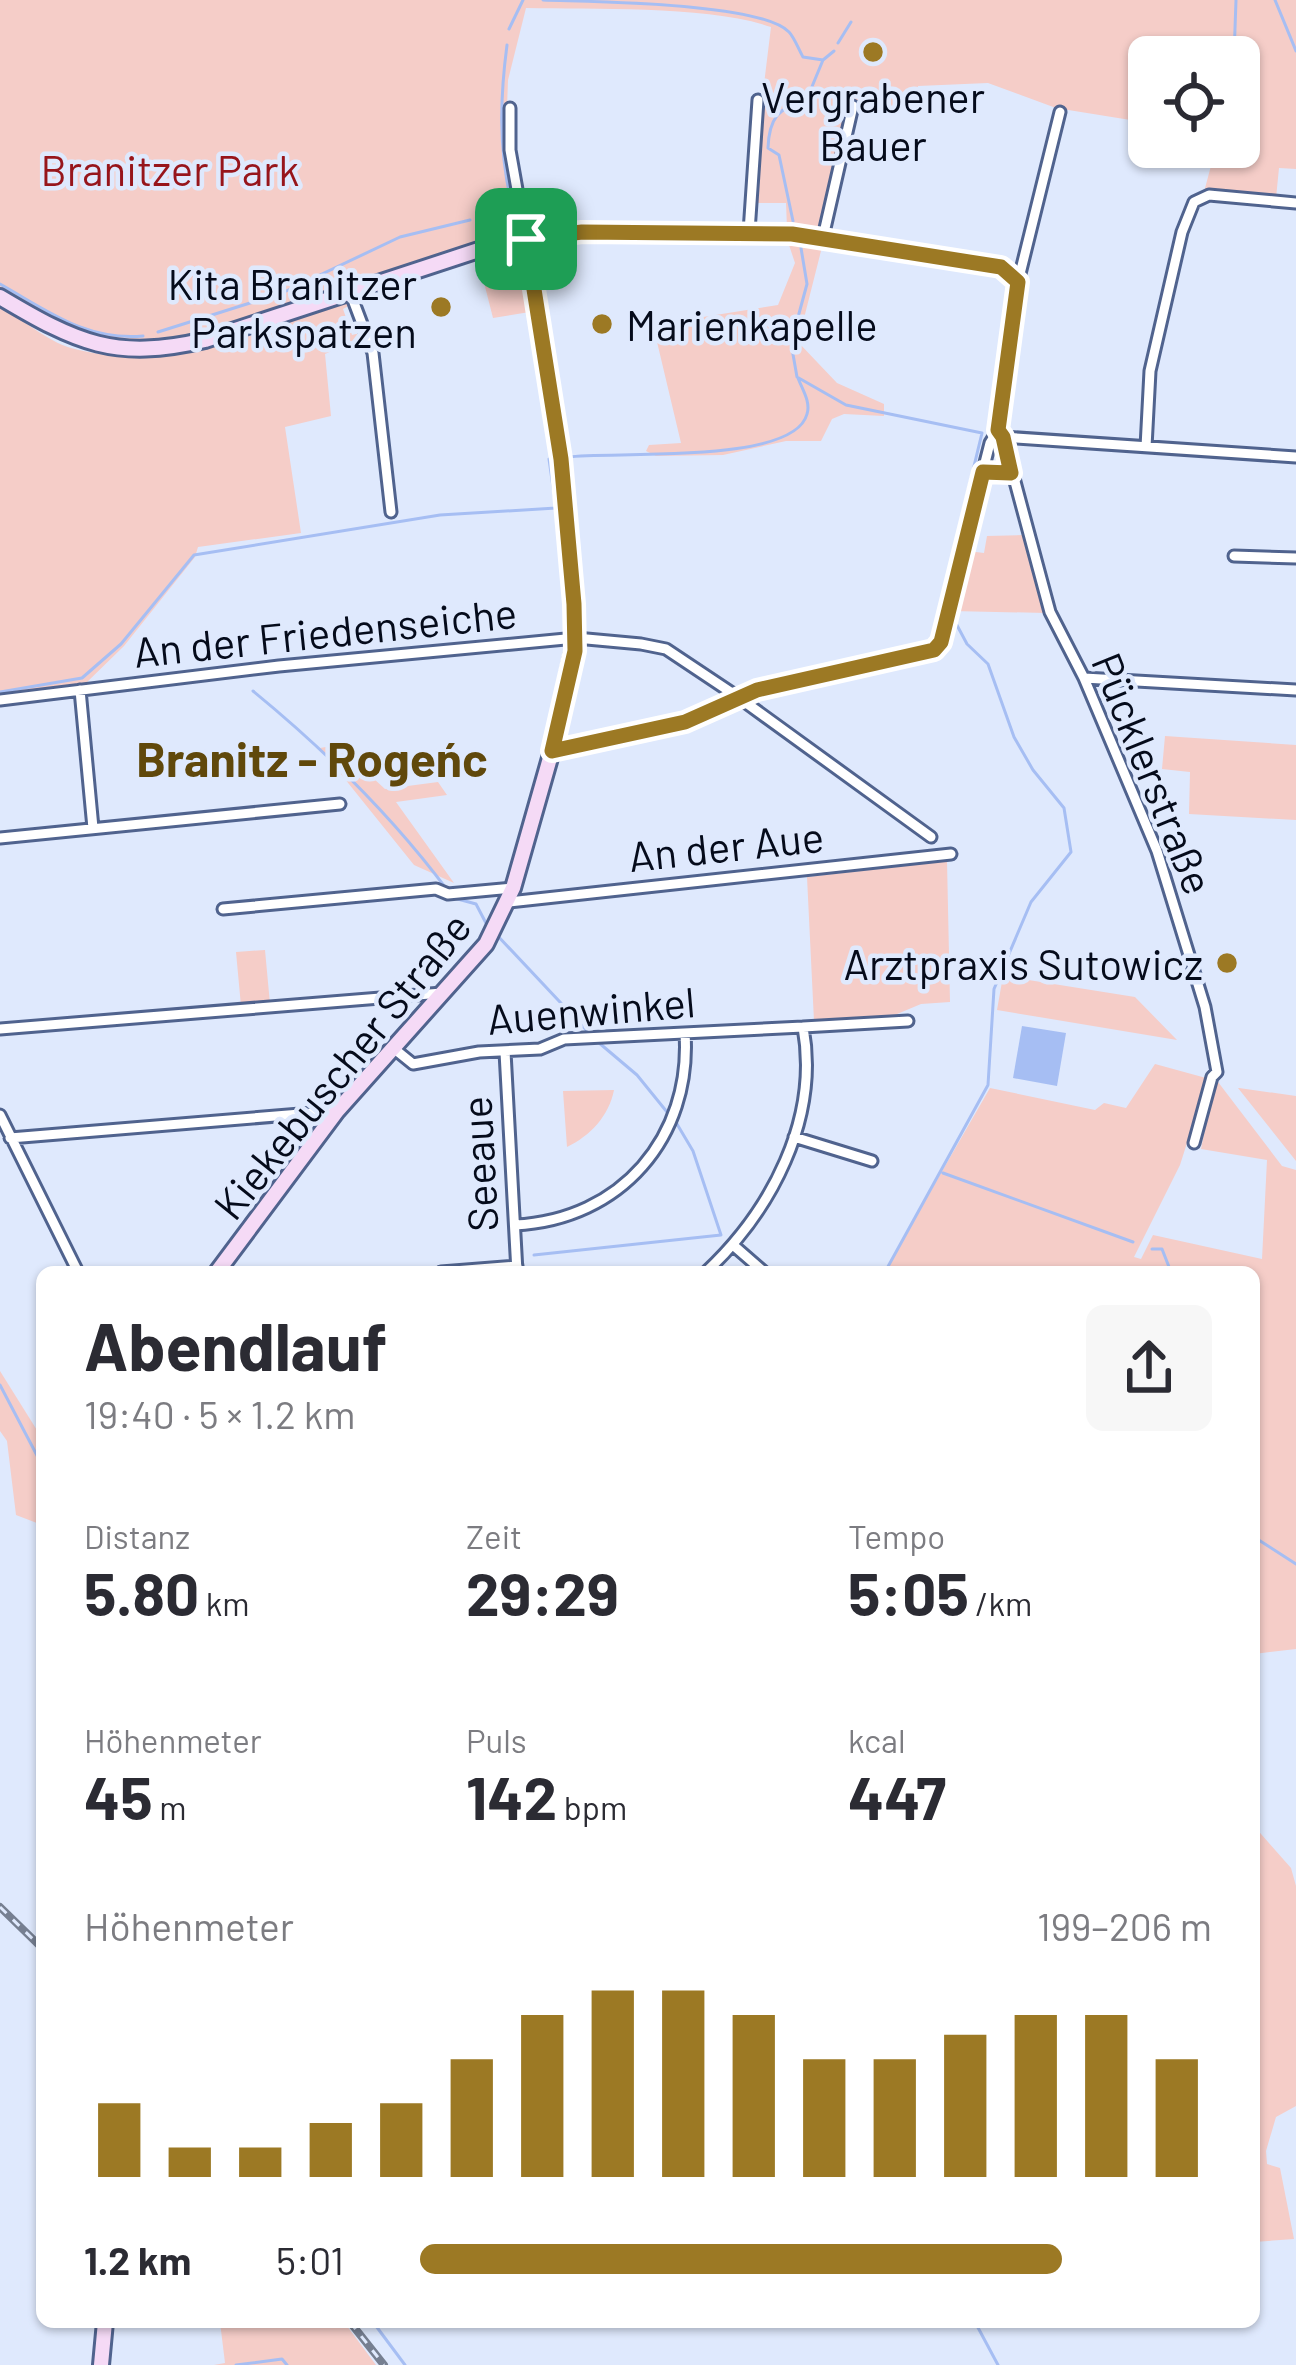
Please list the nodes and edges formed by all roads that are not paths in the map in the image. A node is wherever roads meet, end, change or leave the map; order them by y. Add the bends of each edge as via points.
1 (758, 100) dead end
2 (853, 106) dead end
3 (510, 109) dead end
4 (1060, 112) dead end
5 (1296, 203) edge
6 (749, 232) junction
7 (824, 237) junction
8 (526, 239) junction
9 (1018, 282) junction
10 (350, 292) junction
11 (0, 297) edge
12 (1000, 433) junction
13 (1146, 447) junction
14 (1296, 457) edge
15 (983, 472) junction
16 (1011, 473) junction
17 (392, 512) dead end
18 (1234, 556) dead end
19 (1296, 558) edge
20 (576, 638) junction
21 (1084, 678) junction
22 (80, 690) junction
23 (1296, 690) edge
24 (738, 697) junction
25 (0, 700) edge
26 (552, 751) junction
27 (340, 804) dead end
28 (93, 828) junction
29 (932, 837) dead end
30 (0, 838) edge
31 (951, 854) dead end
32 (511, 895) junction
33 (223, 909) dead end
34 (442, 993) junction
35 (908, 1021) dead end
36 (803, 1028) junction
37 (0, 1029) edge
38 (685, 1033) junction
39 (392, 1047) junction
40 (505, 1052) junction
41 (337, 1111) junction
42 (0, 1115) edge
43 (794, 1137) junction
44 (10, 1138) junction
45 (1194, 1143) dead end
46 (872, 1161) dead end
47 (515, 1226) junction
48 (733, 1245) junction
49 (75, 1266) edge
50 (221, 1266) edge
51 (517, 1266) edge
52 (712, 1266) edge
53 (757, 1266) edge
54 (104, 2328) edge
55 (101, 2365) edge

1 - 6 street
2 - 7 street
3 - 8 street
4 - 9 street
5 - 13 street via 1209,195 1195,202 1150,371
6 - 7 street
6 - 8 street
7 - 9 street via 1001,267
8 - 10 street
8 - 20 street, Kiekebuscher Straße via 561,459
9 - 12 street
10 - 11 street via 206,340 135,350 72,337
10 - 17 street via 373,353
12 - 13 street
12 - 15 street
12 - 16 street, Pücklerstraße
13 - 14 street
15 - 16 street
15 - 24 street via 938,647
16 - 21 street, Pücklerstraße via 1050,611
18 - 19 street
20 - 22 street, An der Friedenseiche
20 - 24 street, An der Friedenseiche via 666,649
20 - 26 street, Kiekebuscher Straße
21 - 23 street
21 - 45 street, Pücklerstraße via 1152,838 1205,1006 1217,1072
22 - 25 street, An der Friedenseiche
22 - 28 street, An der Friedenseiche
24 - 26 street via 685,722
24 - 29 street, An der Friedenseiche
26 - 32 street, Kiekebuscher Straße
27 - 28 street
28 - 30 street
31 - 32 street, An der Aue
32 - 33 street, An der Aue via 436,889
32 - 34 street, Kiekebuscher Straße via 485,944
34 - 37 street
34 - 39 street, Kiekebuscher Straße
35 - 36 street, Auenwinkel
36 - 38 street, Auenwinkel
36 - 43 street
38 - 40 street, Auenwinkel via 564,1039
38 - 47 street via 683,1088 643,1169 605,1200
39 - 40 street, Auenwinkel via 413,1064
39 - 41 street, Kiekebuscher Straße
40 - 47 street, Seeaue
41 - 44 street
41 - 50 street, Kiekebuscher Straße
42 - 44 street
43 - 46 street
43 - 48 street via 772,1191
44 - 49 street
47 - 51 street, Seeaue
48 - 52 street
48 - 53 street
54 - 55 street

